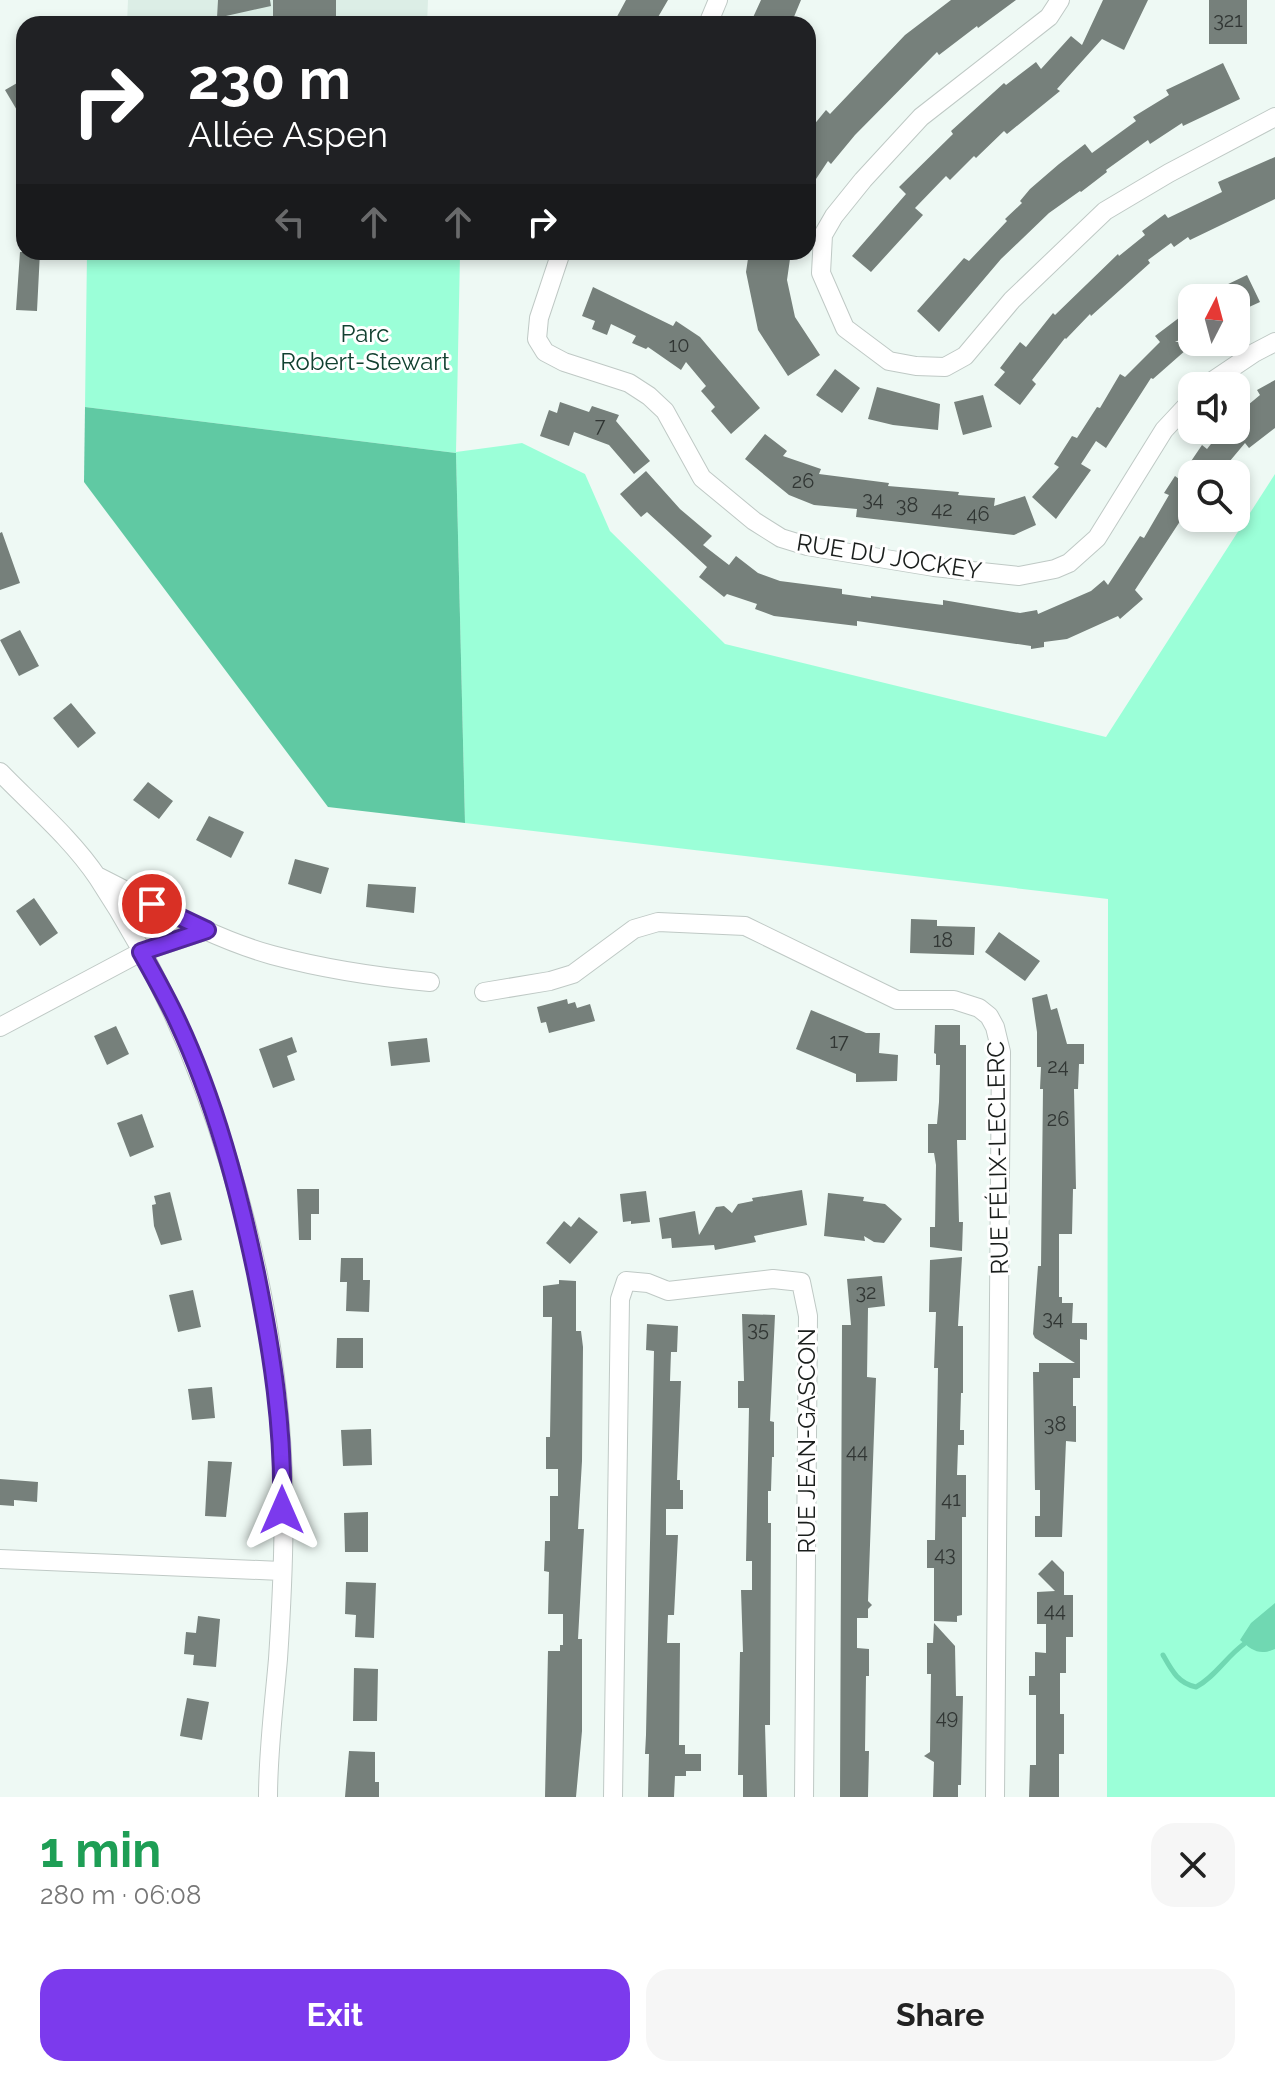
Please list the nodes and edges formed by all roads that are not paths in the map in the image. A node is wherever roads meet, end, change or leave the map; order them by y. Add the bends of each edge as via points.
1 (1060, 0) edge
2 (1275, 117) edge
3 (558, 260) edge
4 (1275, 342) edge
5 (1226, 372) edge
6 (1178, 415) edge
7 (0, 772) edge
8 (97, 876) junction
9 (207, 930) junction
10 (141, 952) junction
11 (430, 982) dead end
12 (484, 992) dead end
13 (0, 1027) edge
14 (0, 1559) edge
15 (281, 1571) junction
16 (268, 1766) junction
17 (258, 1797) edge
18 (268, 1797) edge
19 (613, 1797) edge
20 (804, 1797) edge
21 (995, 1797) edge

1 - 2 street via 1049,17 921,117 863,180 823,235 821,273 845,328 889,361 945,367 965,356 1012,300 1105,211
3 - 6 street, RUE DU JOCKEY via 539,318 537,339 545,352 629,383 649,396 665,411 702,478 754,521 807,546 1019,576 1055,569 1097,538
4 - 5 street
7 - 8 street
8 - 9 street
8 - 10 street
9 - 10 street
9 - 11 street via 270,954
10 - 13 street
10 - 15 street via 179,1024 207,1097 246,1227 277,1386
12 - 21 street, RUE FÉLIX-LECLERC via 573,974 634,929 658,922 745,926 897,1000 967,1002 989,1016 1001,1052
14 - 15 street
15 - 16 street
16 - 17 street
16 - 18 street
19 - 20 street, RUE JEAN-GASCON via 620,1299 626,1281 668,1291 773,1279 801,1282 808,1316

